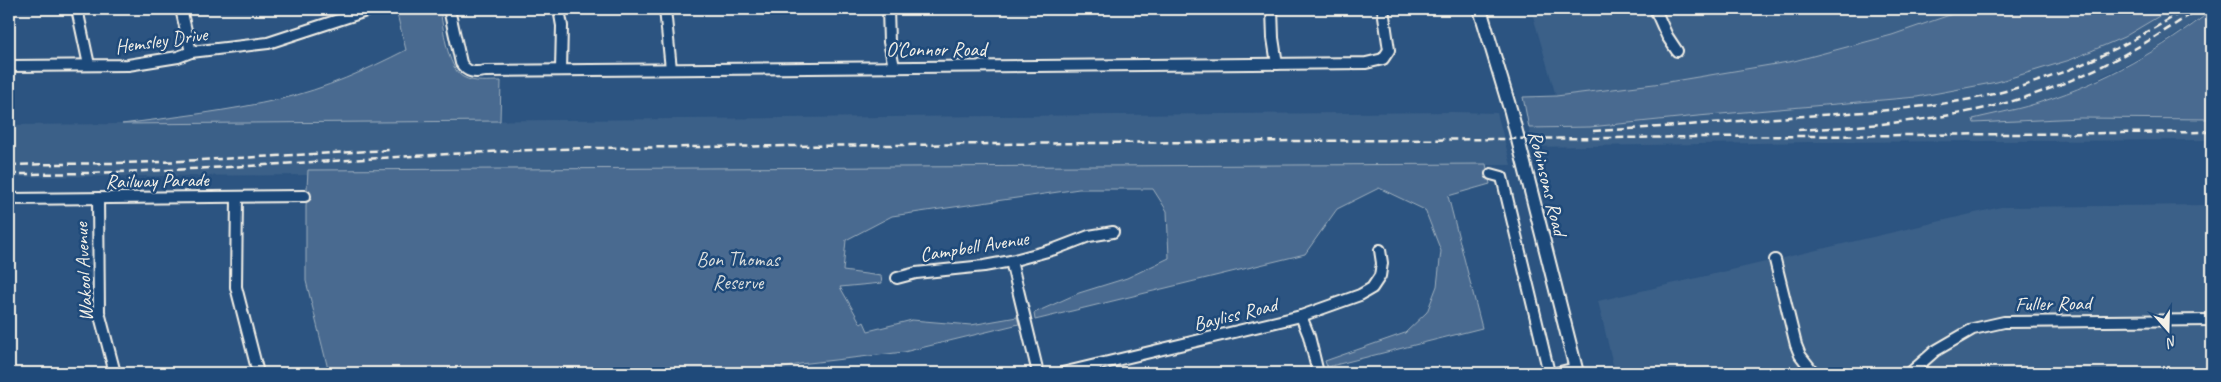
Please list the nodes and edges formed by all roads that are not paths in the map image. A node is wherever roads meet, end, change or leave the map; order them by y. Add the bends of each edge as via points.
1 (77, 9) edge
2 (181, 9) edge
3 (372, 9) edge
4 (449, 9) edge
5 (559, 9) edge
6 (665, 9) edge
7 (888, 9) edge
8 (1272, 9) edge
9 (1383, 9) edge
10 (1480, 9) edge
11 (1655, 9) edge
12 (1677, 51) dead end
13 (191, 52) junction
14 (1272, 64) junction
15 (90, 65) junction
16 (9, 66) edge
17 (890, 67) junction
18 (668, 69) junction
19 (561, 70) junction
20 (1491, 174) dead end
21 (306, 196) dead end
22 (237, 197) junction
23 (98, 198) junction
24 (9, 199) edge
25 (1113, 232) dead end
26 (1380, 250) dead end
27 (1775, 260) dead end
28 (1010, 262) junction
29 (897, 278) dead end
30 (1304, 315) junction
31 (2212, 320) edge
32 (1576, 371) edge
33 (115, 373) edge
34 (258, 373) edge
35 (1038, 373) edge
36 (1062, 373) edge
37 (1318, 373) edge
38 (1549, 373) edge
39 (1556, 373) edge
40 (1814, 373) edge
41 (1910, 373) edge

1 - 15 street
2 - 13 street
3 - 13 street, Hemsley Drive via 268,43
4 - 19 street, O'Connor Road via 459,49 468,66 486,70
5 - 19 street
6 - 18 street
7 - 17 street
8 - 14 street
9 - 14 street, O'Connor Road via 1390,46 1386,56 1373,62
10 - 32 main road, Robinsons Road via 1511,112
11 - 12 street
13 - 15 street, Hemsley Drive via 178,58 128,65
14 - 17 street, O'Connor Road
15 - 16 street, Hemsley Drive
17 - 18 street, O'Connor Road
18 - 19 street, O'Connor Road
20 - 38 street via 1502,176
21 - 22 street, Railway Parade
22 - 23 street, Railway Parade
22 - 34 street via 236,287
23 - 24 street, Railway Parade
23 - 33 street, Wakool Avenue via 99,312
25 - 28 street, Campbell Avenue via 1089,236
26 - 30 street, Bayliss Road via 1380,276 1372,288 1360,296
27 - 40 street via 1796,345
28 - 29 street, Campbell Avenue
28 - 35 street
30 - 36 street, Bayliss Road
30 - 37 street
31 - 41 street, Fuller Road via 2004,322 1973,329 1936,351
32 - 39 street

